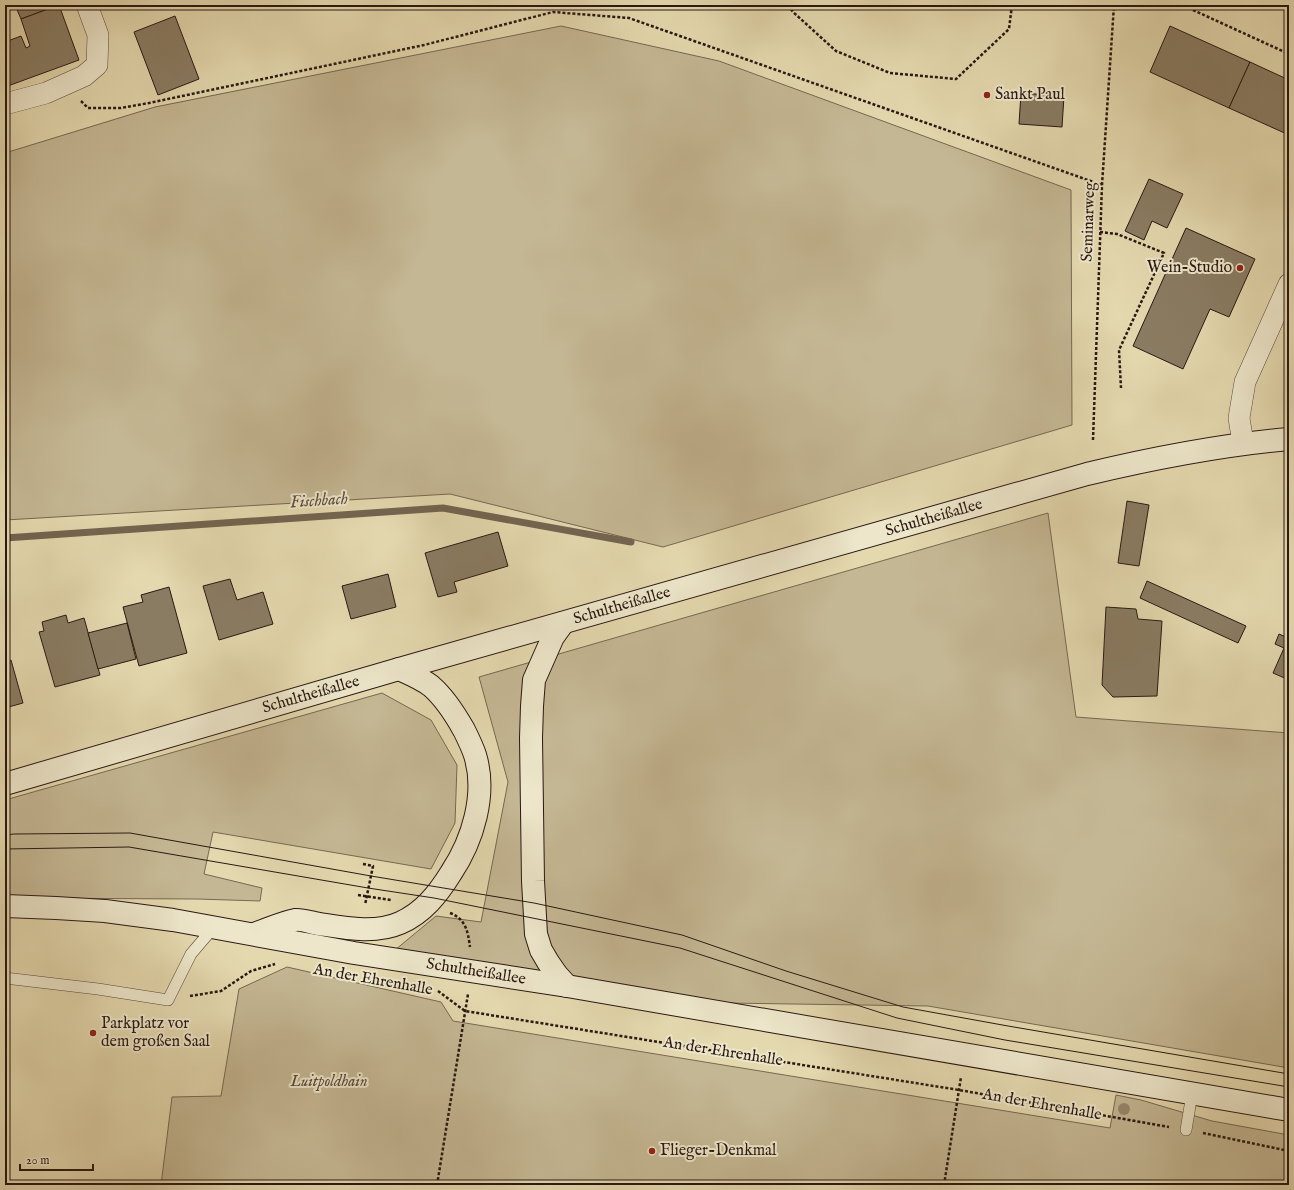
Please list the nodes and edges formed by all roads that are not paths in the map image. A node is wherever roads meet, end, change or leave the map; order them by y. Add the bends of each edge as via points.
1 (87, 5) edge
2 (5, 104) edge
3 (1289, 284) edge
4 (1289, 438) edge
5 (1243, 443) junction
6 (563, 623) junction
7 (399, 669) junction
8 (5, 784) edge
9 (5, 906) edge
10 (214, 927) junction
11 (253, 934) junction
12 (5, 978) edge
13 (567, 986) junction
14 (1192, 1094) junction
15 (1289, 1110) edge
16 (1186, 1130) road end

1 - 2 street via 98,35 97,65 84,76 46,94
3 - 5 street via 1245,382 1239,418
4 - 5 main road, Schultheißallee
5 - 6 main road, Schultheißallee via 1164,456 1087,474
6 - 7 main road, Schultheißallee
6 - 13 main road via 553,638 534,680 531,738 536,934 548,962
7 - 8 main road, Schultheißallee
7 - 11 main road via 439,693 460,723 475,755 479,792 475,819 455,868 427,905 408,919 389,927 358,929 296,920
9 - 10 main road, Schultheißallee via 105,911
10 - 11 main road, Schultheißallee
10 - 12 lane via 191,954 168,1000
11 - 13 main road, Schultheißallee via 354,953
13 - 14 main road
14 - 15 main road
14 - 16 lane

